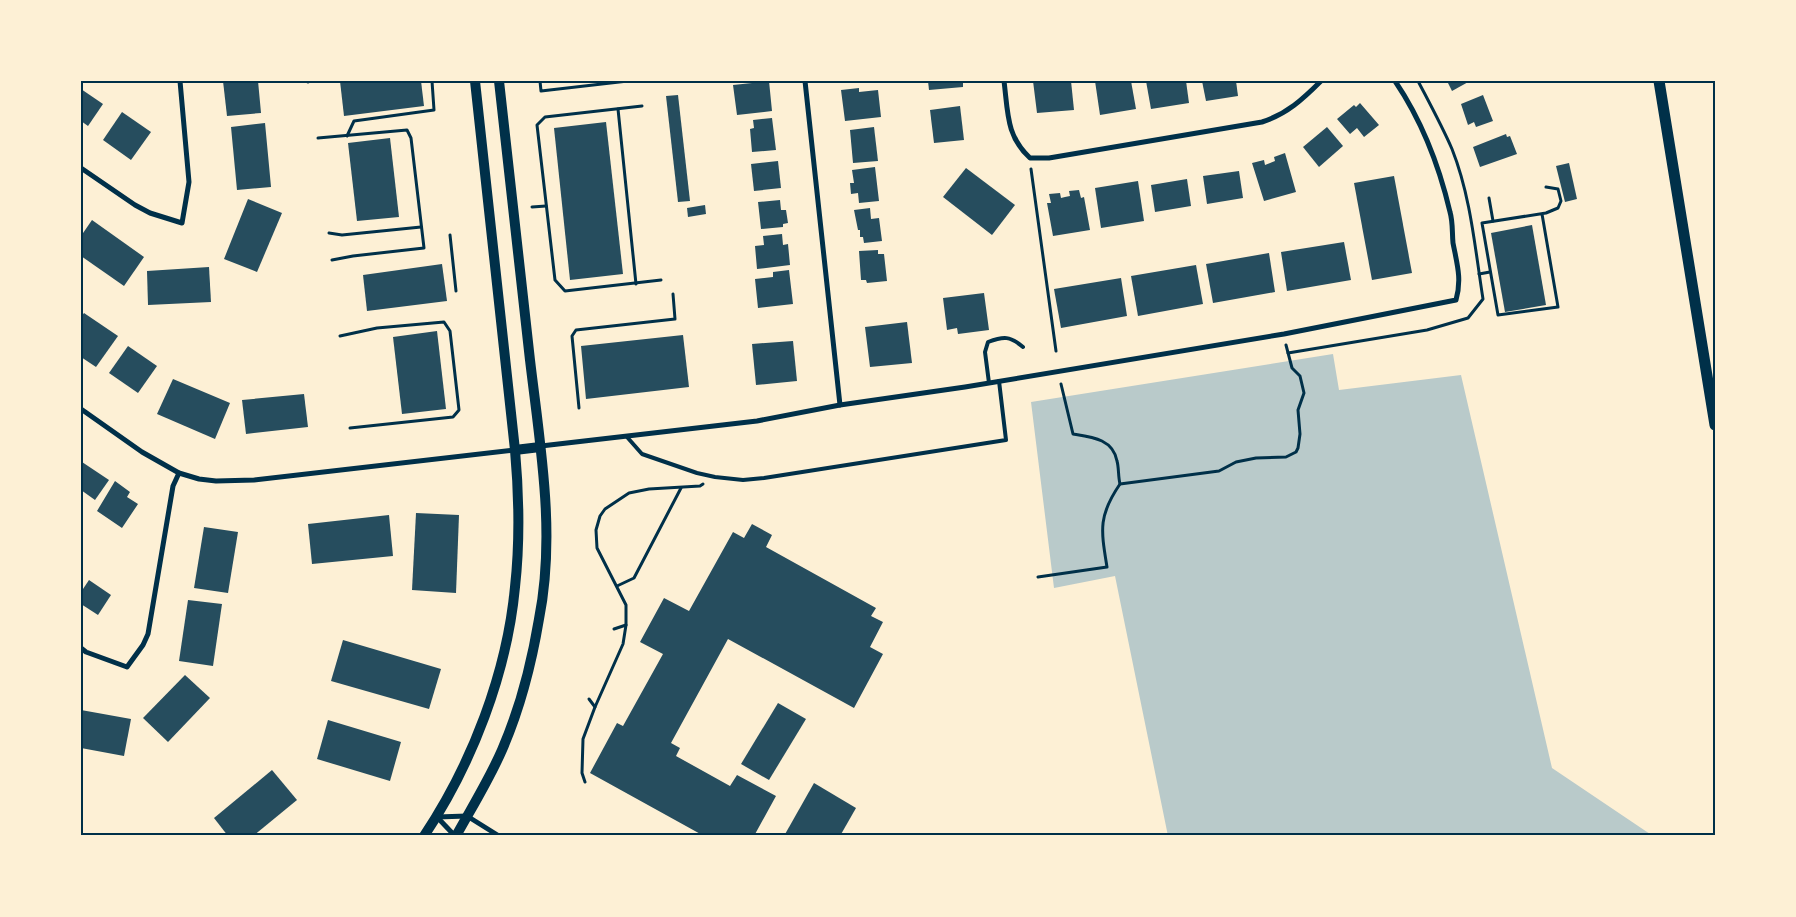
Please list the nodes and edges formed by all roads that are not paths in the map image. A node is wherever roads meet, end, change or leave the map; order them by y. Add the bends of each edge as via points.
1 (180, 81) edge
2 (475, 81) edge
3 (499, 81) edge
4 (805, 81) edge
5 (1004, 81) edge
6 (1321, 81) edge
7 (1395, 81) edge
8 (1659, 81) edge
9 (81, 168) edge
10 (1024, 347) dead end
11 (999, 381) junction
12 (989, 383) junction
13 (840, 405) junction
14 (81, 409) edge
15 (1715, 425) edge
16 (627, 437) junction
17 (540, 446) junction
18 (515, 450) junction
19 (179, 473) junction
20 (81, 648) edge
21 (467, 816) junction
22 (436, 817) junction
23 (424, 836) edge
24 (456, 836) edge
25 (499, 836) edge

1 - 9 street via 189,182 182,223 135,205
2 - 18 main road
3 - 17 main road
4 - 13 street
5 - 6 street via 1012,136 1030,158 1049,158 1262,122 1282,114
7 - 11 street via 1416,114 1445,189 1460,286 1456,300 1284,334
8 - 15 highway
10 - 12 lane via 1002,337 988,342 985,352
11 - 12 street
11 - 16 lane via 1006,440 764,478 743,480 710,476 642,454
12 - 13 street
13 - 16 street via 757,421
14 - 19 street via 142,452
16 - 17 street
17 - 18 main road
17 - 21 main road via 546,532 540,618 523,688 503,748
18 - 19 street via 254,480 216,481
18 - 22 main road via 517,557 512,616 491,698 475,742
19 - 20 street via 173,486 144,645 127,667
21 - 22 street
21 - 24 main road
21 - 25 street
22 - 23 main road
22 - 24 street

